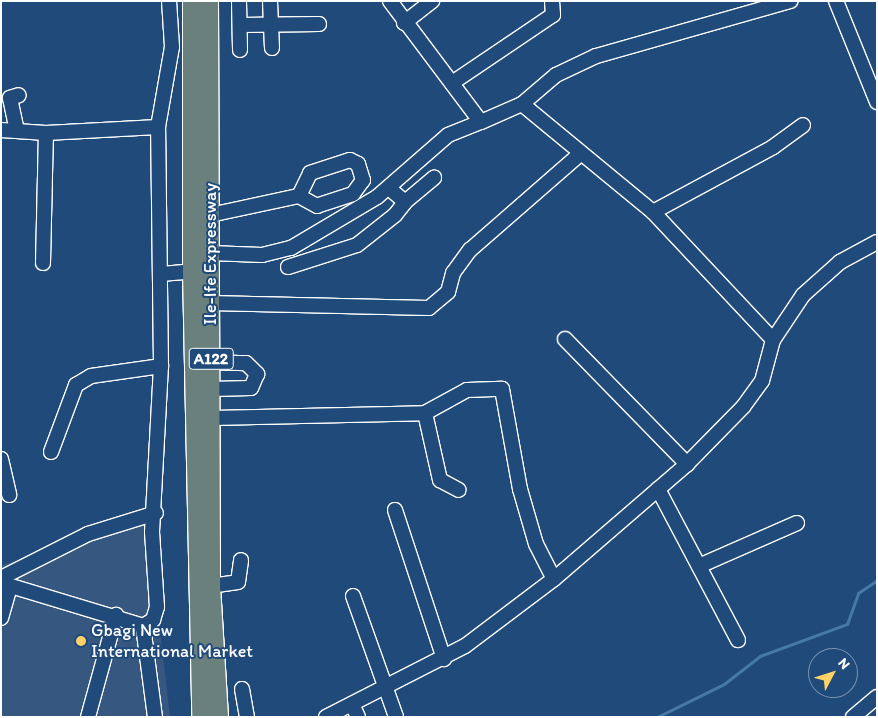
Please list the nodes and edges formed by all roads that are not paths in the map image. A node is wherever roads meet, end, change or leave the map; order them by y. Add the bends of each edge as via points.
1 (169, 1) edge
2 (193, 1) edge
3 (208, 1) edge
4 (239, 1) edge
5 (270, 1) edge
6 (390, 1) edge
7 (432, 1) edge
8 (552, 1) edge
9 (790, 1) edge
10 (836, 1) edge
11 (404, 23) junction
12 (271, 24) junction
13 (319, 24) dead end
14 (240, 25) junction
15 (272, 48) dead end
16 (240, 50) dead end
17 (873, 74) edge
18 (452, 83) junction
19 (19, 94) dead end
20 (877, 102) edge
21 (522, 104) junction
22 (480, 122) junction
23 (803, 125) dead end
24 (158, 127) junction
25 (1, 130) edge
26 (17, 131) junction
27 (46, 134) junction
28 (581, 153) junction
29 (434, 178) dead end
30 (388, 188) junction
31 (299, 196) dead end
32 (405, 202) junction
33 (653, 212) junction
34 (210, 215) junction
35 (877, 242) edge
36 (210, 253) junction
37 (43, 263) dead end
38 (288, 267) dead end
39 (192, 271) junction
40 (161, 274) junction
41 (209, 303) junction
42 (565, 339) dead end
43 (774, 340) junction
44 (211, 362) junction
45 (161, 366) junction
46 (211, 389) junction
47 (425, 413) junction
48 (212, 418) junction
49 (51, 452) dead end
50 (1, 458) edge
51 (687, 464) junction
52 (658, 489) junction
53 (459, 490) dead end
54 (9, 495) dead end
55 (395, 510) dead end
56 (156, 512) junction
57 (798, 523) dead end
58 (241, 560) dead end
59 (700, 566) junction
60 (554, 579) junction
61 (4, 582) edge
62 (210, 586) junction
63 (353, 596) dead end
64 (116, 615) junction
65 (1, 618) edge
66 (143, 626) junction
67 (738, 640) dead end
68 (444, 659) junction
69 (242, 689) dead end
70 (382, 689) junction
71 (877, 697) edge
72 (355, 710) edge
73 (88, 717) edge
74 (155, 717) edge
75 (202, 717) edge
76 (218, 717) edge
77 (247, 717) edge
78 (326, 717) edge
79 (396, 717) edge
80 (853, 717) edge

1 - 24 street via 172,47
2 - 39 highway, Ile-Ife Expressway / A122
3 - 34 highway, Ile-Ife Expressway / A122
4 - 14 street
5 - 12 street
6 - 11 street
7 - 11 street
8 - 18 street via 553,15
9 - 21 street via 596,56 556,75
10 - 17 street
11 - 18 street
12 - 13 street
12 - 14 street
12 - 15 street
14 - 16 street
17 - 20 street
18 - 22 street
19 - 26 street via 10,98
21 - 22 street
21 - 28 street
22 - 30 street via 448,135
23 - 33 street via 773,147
24 - 27 street
24 - 40 street
25 - 26 street
26 - 27 street
27 - 37 street
28 - 33 street
28 - 41 street via 470,250 454,273 448,292 429,308
29 - 32 street
30 - 32 street
30 - 36 street via 282,252
31 - 34 street
32 - 38 street via 357,245
33 - 43 street
34 - 36 highway, Ile-Ife Expressway / A122
35 - 43 street via 840,262 815,284
36 - 41 highway, Ile-Ife Expressway / A122
39 - 40 street
39 - 75 highway, Ile-Ife Expressway / A122
40 - 45 street
41 - 44 highway, Ile-Ife Expressway / A122
42 - 51 street
43 - 51 street via 753,395
44 - 46 highway, Ile-Ife Expressway / A122
44 - 46 street via 246,363 257,374 251,388
45 - 49 street via 91,376 76,385
45 - 56 street
46 - 48 highway, Ile-Ife Expressway / A122
47 - 48 street
47 - 53 street via 440,480
47 - 60 street via 467,390 495,388 506,395 520,489 536,544
48 - 62 highway, Ile-Ife Expressway / A122
50 - 54 street
51 - 52 street
52 - 59 street
52 - 60 street
55 - 68 street
56 - 61 street via 88,534
56 - 66 street via 152,532 157,607 153,620
57 - 59 street
58 - 62 street via 238,582
59 - 67 street
60 - 68 street via 518,610
61 - 64 street
61 - 65 street
62 - 76 highway, Ile-Ife Expressway / A122
63 - 70 street
64 - 66 street
64 - 73 street
66 - 74 street
68 - 70 street
69 - 77 street
70 - 72 street
70 - 79 street
71 - 80 street
72 - 78 street

